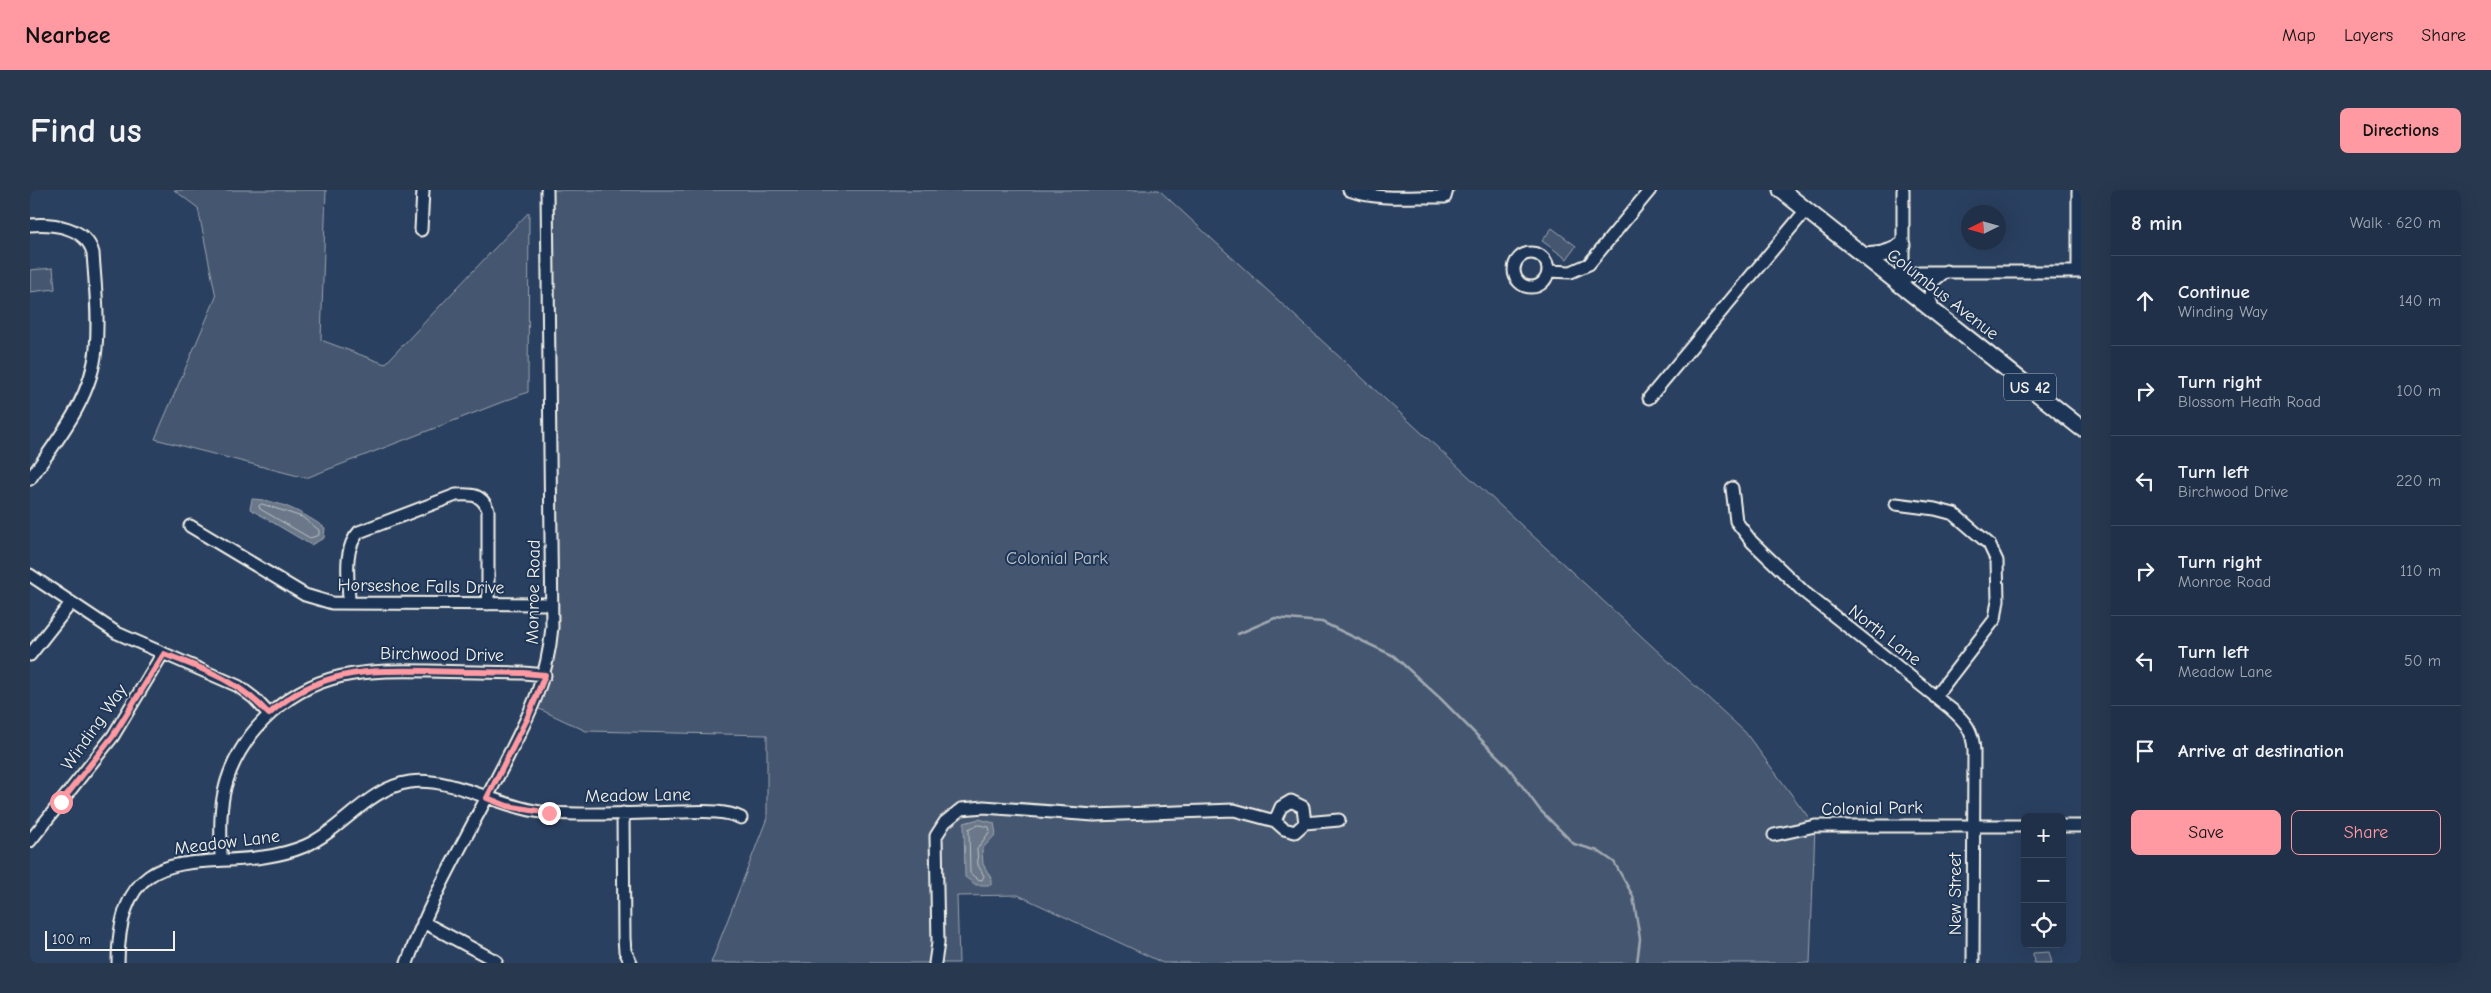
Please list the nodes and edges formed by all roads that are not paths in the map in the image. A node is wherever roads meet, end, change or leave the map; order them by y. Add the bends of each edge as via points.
1 (423, 190) edge
2 (547, 190) edge
3 (1349, 190) edge
4 (1447, 190) edge
5 (1650, 190) edge
6 (1781, 190) edge
7 (1903, 190) edge
8 (2078, 190) edge
9 (1806, 210) junction
10 (30, 225) edge
11 (421, 230) dead end
12 (1902, 245) junction
13 (1864, 256) junction
14 (1548, 271) dead end
15 (1946, 271) junction
16 (2080, 272) edge
17 (1898, 282) junction
18 (1934, 311) junction
19 (1648, 398) dead end
20 (2081, 428) edge
21 (30, 479) edge
22 (1732, 488) dead end
23 (1896, 504) dead end
24 (190, 526) dead end
25 (30, 575) edge
26 (71, 603) junction
27 (349, 603) junction
28 (488, 604) junction
29 (551, 604) junction
30 (164, 654) junction
31 (30, 656) edge
32 (545, 675) junction
33 (1935, 697) junction
34 (269, 714) junction
35 (487, 798) junction
36 (623, 813) junction
37 (742, 818) dead end
38 (1339, 820) dead end
39 (1275, 821) junction
40 (1305, 823) junction
41 (1972, 825) junction
42 (2021, 826) edge
43 (2066, 826) edge
44 (2081, 826) edge
45 (1774, 835) dead end
46 (30, 841) edge
47 (221, 860) junction
48 (423, 922) junction
49 (496, 961) dead end
50 (118, 963) edge
51 (406, 963) edge
52 (631, 963) edge
53 (935, 963) edge
54 (1973, 963) edge

1 - 11 street
2 - 29 street, Monroe Road
3 - 4 street via 1380,196 1445,197
5 - 14 street via 1589,264 1571,272
6 - 9 main road, Columbus Avenue / US 42
7 - 12 street
8 - 16 street
9 - 13 main road, Columbus Avenue / US 42
9 - 19 street
10 - 21 street via 49,225 85,237 93,253 98,330 94,362 83,398
12 - 13 main road via 1883,255
12 - 17 street via 1903,263
13 - 17 main road, Columbus Avenue / US 42
15 - 16 street
15 - 17 street via 1919,272
15 - 18 street via 1930,283
17 - 18 main road, Columbus Avenue / US 42
18 - 20 main road, Columbus Avenue / US 42
22 - 33 street, North Lane via 1736,521 1752,542 1804,592
23 - 33 street via 1954,514 1989,544 1997,561 1995,619
24 - 27 street, Horseshoe Falls Drive via 305,595 332,603
25 - 26 street
26 - 30 street via 117,633
26 - 31 street
27 - 28 street, Horseshoe Falls Drive
27 - 28 street via 348,552 359,532 456,495 468,494 484,500 488,510
28 - 29 street, Horseshoe Falls Drive
29 - 32 street, Monroe Road
30 - 34 street via 238,686
30 - 46 street, Winding Way via 113,736
32 - 34 street, Birchwood Drive via 406,671 354,673 308,686
32 - 35 street, Monroe Road
33 - 41 street, North Lane via 1965,722 1973,738
34 - 47 street, Birchwood Drive via 246,742 228,776 222,808
35 - 36 street, Meadow Lane via 507,806 549,813
35 - 47 street, Meadow Lane via 430,782 399,785 376,795 346,820 307,845 263,859
35 - 48 street, Monroe Road
36 - 37 street, Meadow Lane via 704,812
36 - 52 street via 624,938 625,951
38 - 40 street
39 - 40 street via 1284,829 1295,832
39 - 40 street via 1281,808 1291,801 1303,808
39 - 53 street via 1234,810 1094,815 984,806 962,809 945,822 936,836 938,942
41 - 42 street, Colonial Park
41 - 45 street, Colonial Park via 1815,826
41 - 54 street, New Street
43 - 44 street
47 - 50 street, Meadow Lane via 179,863 145,880 136,889 120,923
48 - 49 street
48 - 51 street, Monroe Road

